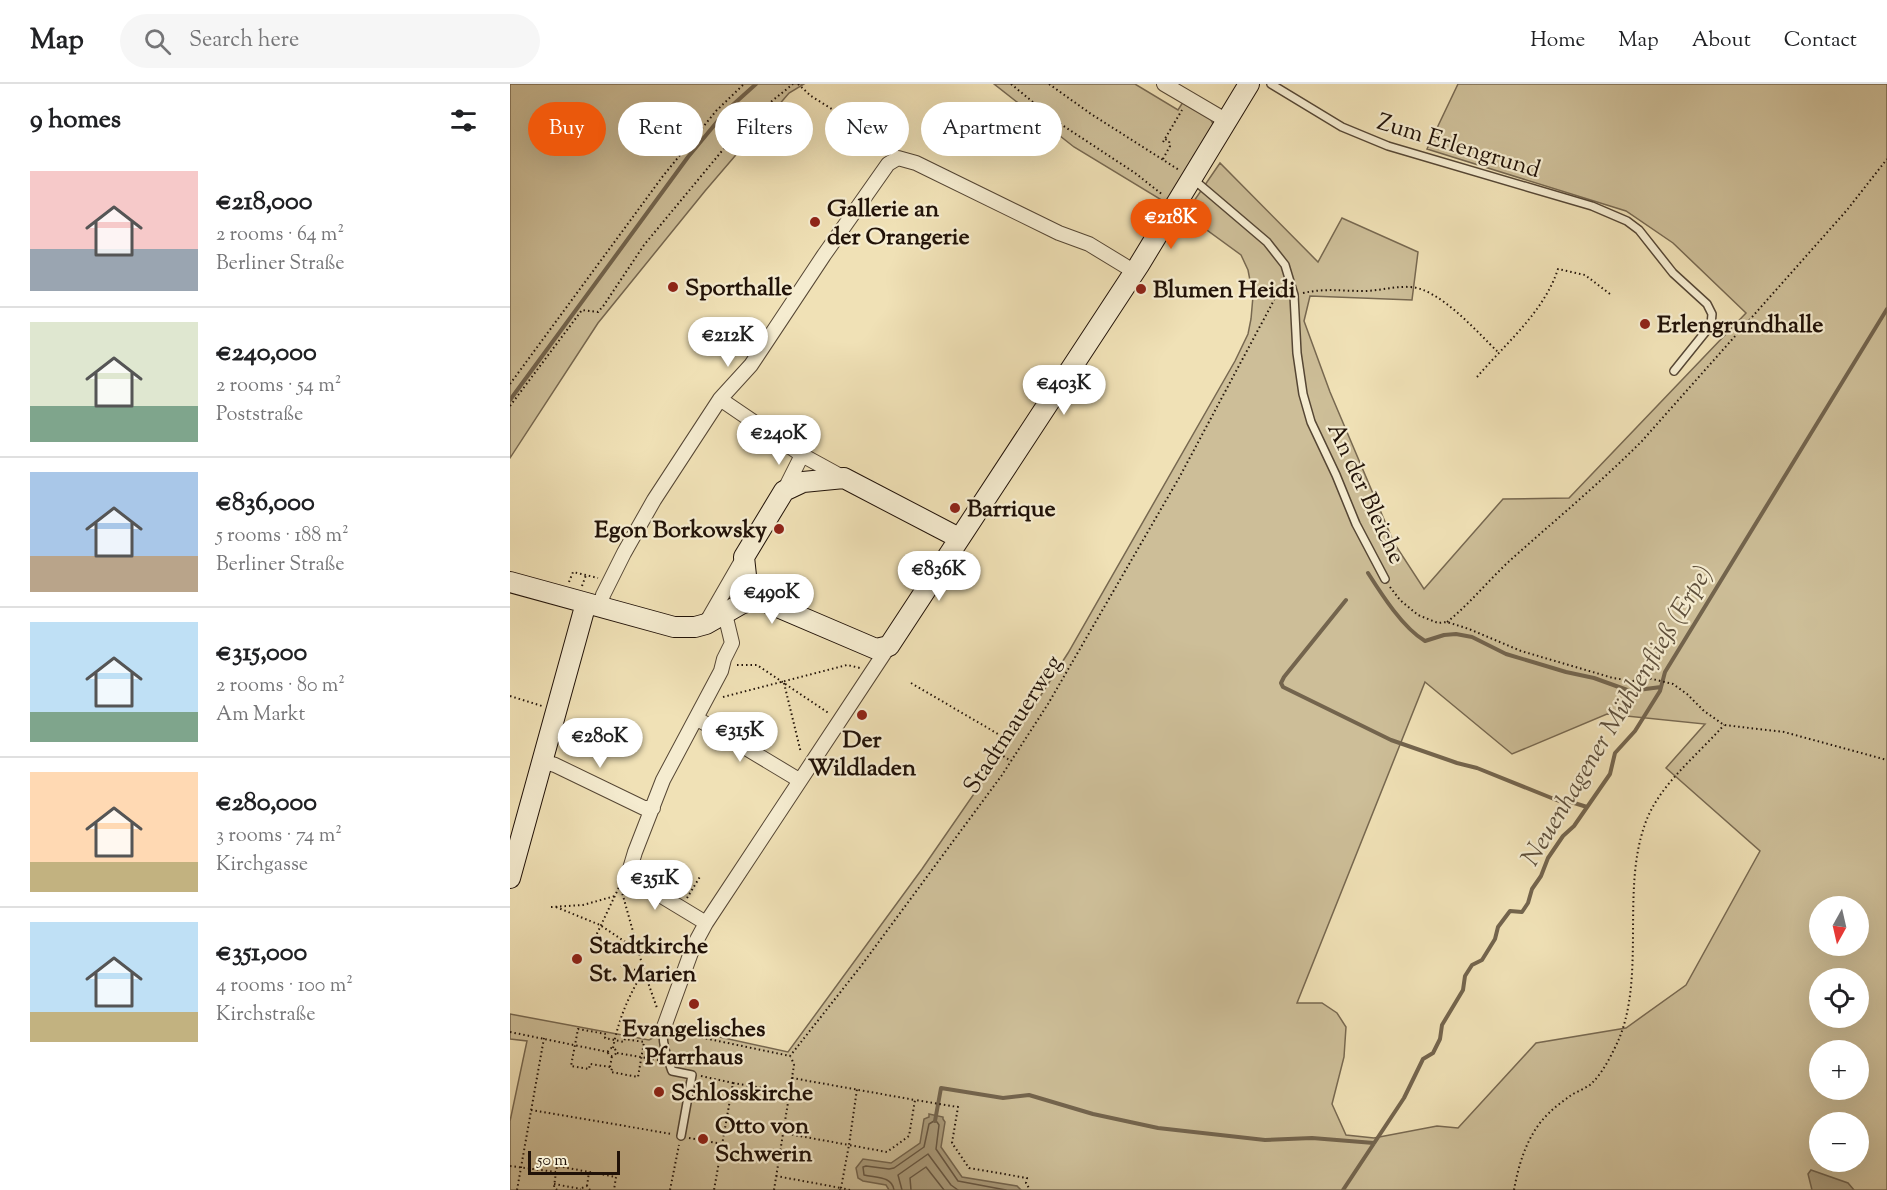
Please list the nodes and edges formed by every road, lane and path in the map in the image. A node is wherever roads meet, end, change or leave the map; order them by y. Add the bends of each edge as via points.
1 (744, 84) edge
2 (793, 84) edge
3 (798, 84) edge
4 (1011, 84) edge
5 (1049, 84) edge
6 (1164, 84) edge
7 (1248, 84) edge
8 (1271, 84) edge
9 (825, 105) edge
10 (1182, 110) dead end
11 (1227, 121) junction
12 (1163, 159) junction
13 (1887, 159) edge
14 (1190, 177) junction
15 (1170, 203) junction
16 (1590, 270) dead end
17 (1135, 272) junction
18 (1288, 272) junction
19 (1585, 275) junction
20 (1610, 294) dead end
21 (1294, 295) junction
22 (1498, 352) junction
23 (1674, 371) dead end
24 (1477, 377) dead end
25 (510, 384) edge
26 (720, 399) junction
27 (510, 406) edge
28 (802, 455) junction
29 (844, 478) junction
30 (784, 491) junction
31 (959, 538) junction
32 (744, 557) junction
33 (586, 575) junction
34 (1385, 579) joint
35 (610, 581) junction
36 (510, 582) edge
37 (567, 588) dead end
38 (588, 600) junction
39 (752, 600) junction
40 (725, 614) junction
41 (1448, 622) junction
42 (706, 624) junction
43 (889, 646) junction
44 (737, 665) dead end
45 (862, 668) dead end
46 (783, 682) junction
47 (911, 683) dead end
48 (720, 695) dead end
49 (510, 696) edge
50 (556, 710) junction
51 (696, 718) junction
52 (839, 720) junction
53 (756, 723) dead end
54 (1724, 725) junction
55 (750, 732) dead end
56 (802, 756) dead end
57 (1887, 760) edge
58 (542, 761) junction
59 (1011, 761) junction
60 (799, 780) junction
61 (653, 808) junction
62 (629, 872) junction
63 (701, 875) dead end
64 (510, 878) edge
65 (620, 885) junction
66 (615, 896) junction
67 (684, 902) dead end
68 (551, 907) dead end
69 (556, 907) junction
70 (706, 923) junction
71 (600, 926) junction
72 (593, 942) dead end
73 (639, 951) junction
74 (621, 966) dead end
75 (644, 971) junction
76 (680, 983) junction
77 (664, 1028) junction
78 (510, 1032) edge
79 (544, 1038) junction
80 (615, 1040) junction
81 (575, 1045) junction
82 (613, 1048) junction
83 (608, 1052) junction
84 (616, 1053) junction
85 (612, 1056) junction
86 (790, 1056) junction
87 (642, 1057) junction
88 (652, 1059) dead end
89 (609, 1067) junction
90 (692, 1075) junction
91 (792, 1078) junction
92 (733, 1083) junction
93 (769, 1089) dead end
94 (857, 1089) junction
95 (915, 1100) junction
96 (531, 1110) junction
97 (783, 1133) junction
98 (681, 1136) junction
99 (722, 1144) junction
100 (849, 1144) junction
101 (510, 1166) edge
102 (520, 1167) junction
103 (556, 1172) junction
104 (589, 1172) junction
105 (776, 1176) junction
106 (554, 1184) junction
107 (587, 1186) junction
108 (840, 1189) edge
109 (517, 1190) edge
110 (557, 1190) edge
111 (582, 1190) edge
112 (590, 1190) edge
113 (614, 1190) edge
114 (670, 1190) edge
115 (714, 1190) edge
116 (774, 1190) edge
117 (850, 1190) edge
118 (1030, 1190) edge
119 (1514, 1190) edge

1 - 25 path via 663,176
2 - 27 path via 735,134 650,237 604,305 598,312 582,310
3 - 9 path
4 - 15 path
5 - 12 path
6 - 11 street
7 - 11 street
8 - 23 lane, Zum Erlengrund via 1342,127 1388,146 1592,206 1639,230 1665,265 1710,309 1713,319
10 - 12 path via 1164,140 1170,146
11 - 14 street
12 - 14 path
13 - 41 path via 1858,197 1642,441 1515,555
14 - 15 street
14 - 18 lane, An der Bleiche via 1267,243
15 - 17 street
16 - 19 path
17 - 26 street via 1089,244 898,158 888,164 874,183 746,372
17 - 31 street
18 - 21 lane, An der Bleiche
18 - 59 path, Stadtmauerweg via 1179,478
19 - 20 path
19 - 22 path via 1558,269 1540,307
21 - 22 path via 1322,289 1417,288 1438,297
21 - 34 lane, An der Bleiche via 1305,404 1356,525
22 - 24 path
26 - 28 street
26 - 35 street via 654,500
28 - 29 street
28 - 30 street
29 - 30 street via 803,482
29 - 31 street
30 - 32 street
31 - 43 street
32 - 39 street
32 - 42 street
33 - 35 path
33 - 37 path via 573,572
33 - 38 path
34 - 41 path, An der Bleiche via 1400,600 1418,615 1438,623
35 - 38 street
36 - 38 street
38 - 42 street via 674,627
38 - 50 street
39 - 40 street
39 - 43 street via 766,602 876,649
40 - 42 street
40 - 51 street via 732,643 722,671
41 - 54 path, An der Bleiche via 1521,651 1613,678 1648,678 1673,684
43 - 52 street
44 - 46 path via 758,665
45 - 46 path via 847,665
46 - 48 path
46 - 52 path
46 - 56 path
47 - 59 path via 1010,741 1000,754
49 - 50 path
50 - 58 street
51 - 60 street
51 - 61 street via 663,780
52 - 60 street
53 - 55 path
54 - 57 path via 1784,732
54 - 119 path via 1658,798 1644,827 1635,880 1630,988 1619,1039 1593,1082 1548,1113 1533,1133 1520,1161
58 - 61 street via 644,808
58 - 64 street
59 - 86 path, Stadtmauerweg
60 - 70 street
61 - 62 street
62 - 65 path
62 - 70 street via 635,880
63 - 67 path
65 - 66 path
65 - 73 path
66 - 69 path
66 - 71 path
68 - 69 path
69 - 71 path
70 - 76 street
71 - 72 path
71 - 73 path
73 - 75 path
74 - 75 path
75 - 76 path
75 - 77 path
75 - 80 path via 623,1011
76 - 77 street
77 - 86 path
77 - 90 lane via 672,1071
78 - 79 path
79 - 81 path
79 - 96 path
80 - 81 path via 605,1038 606,1034 578,1029
80 - 82 path
80 - 87 path via 644,1042
81 - 83 path
81 - 89 path via 571,1066
82 - 83 path
82 - 84 path
83 - 85 path
84 - 85 path
84 - 87 path
85 - 89 path
86 - 91 path via 794,1063
87 - 88 path
87 - 89 path via 638,1077 611,1072
90 - 92 path
90 - 98 lane
91 - 94 path
91 - 97 path
92 - 93 path
92 - 99 path
94 - 95 path
94 - 100 path
95 - 100 path via 909,1136 887,1152
95 - 118 path via 958,1107 952,1143 969,1168 1027,1178
96 - 98 path
96 - 102 path
97 - 100 path
97 - 105 path
98 - 99 path
98 - 114 path
99 - 115 path
100 - 108 path
101 - 102 path
102 - 103 path
102 - 109 path
103 - 104 path via 557,1166
103 - 106 path
104 - 107 path
104 - 113 path via 616,1177
105 - 108 path
105 - 116 path
106 - 110 path
106 - 111 path
107 - 111 path
107 - 112 path
108 - 117 path

